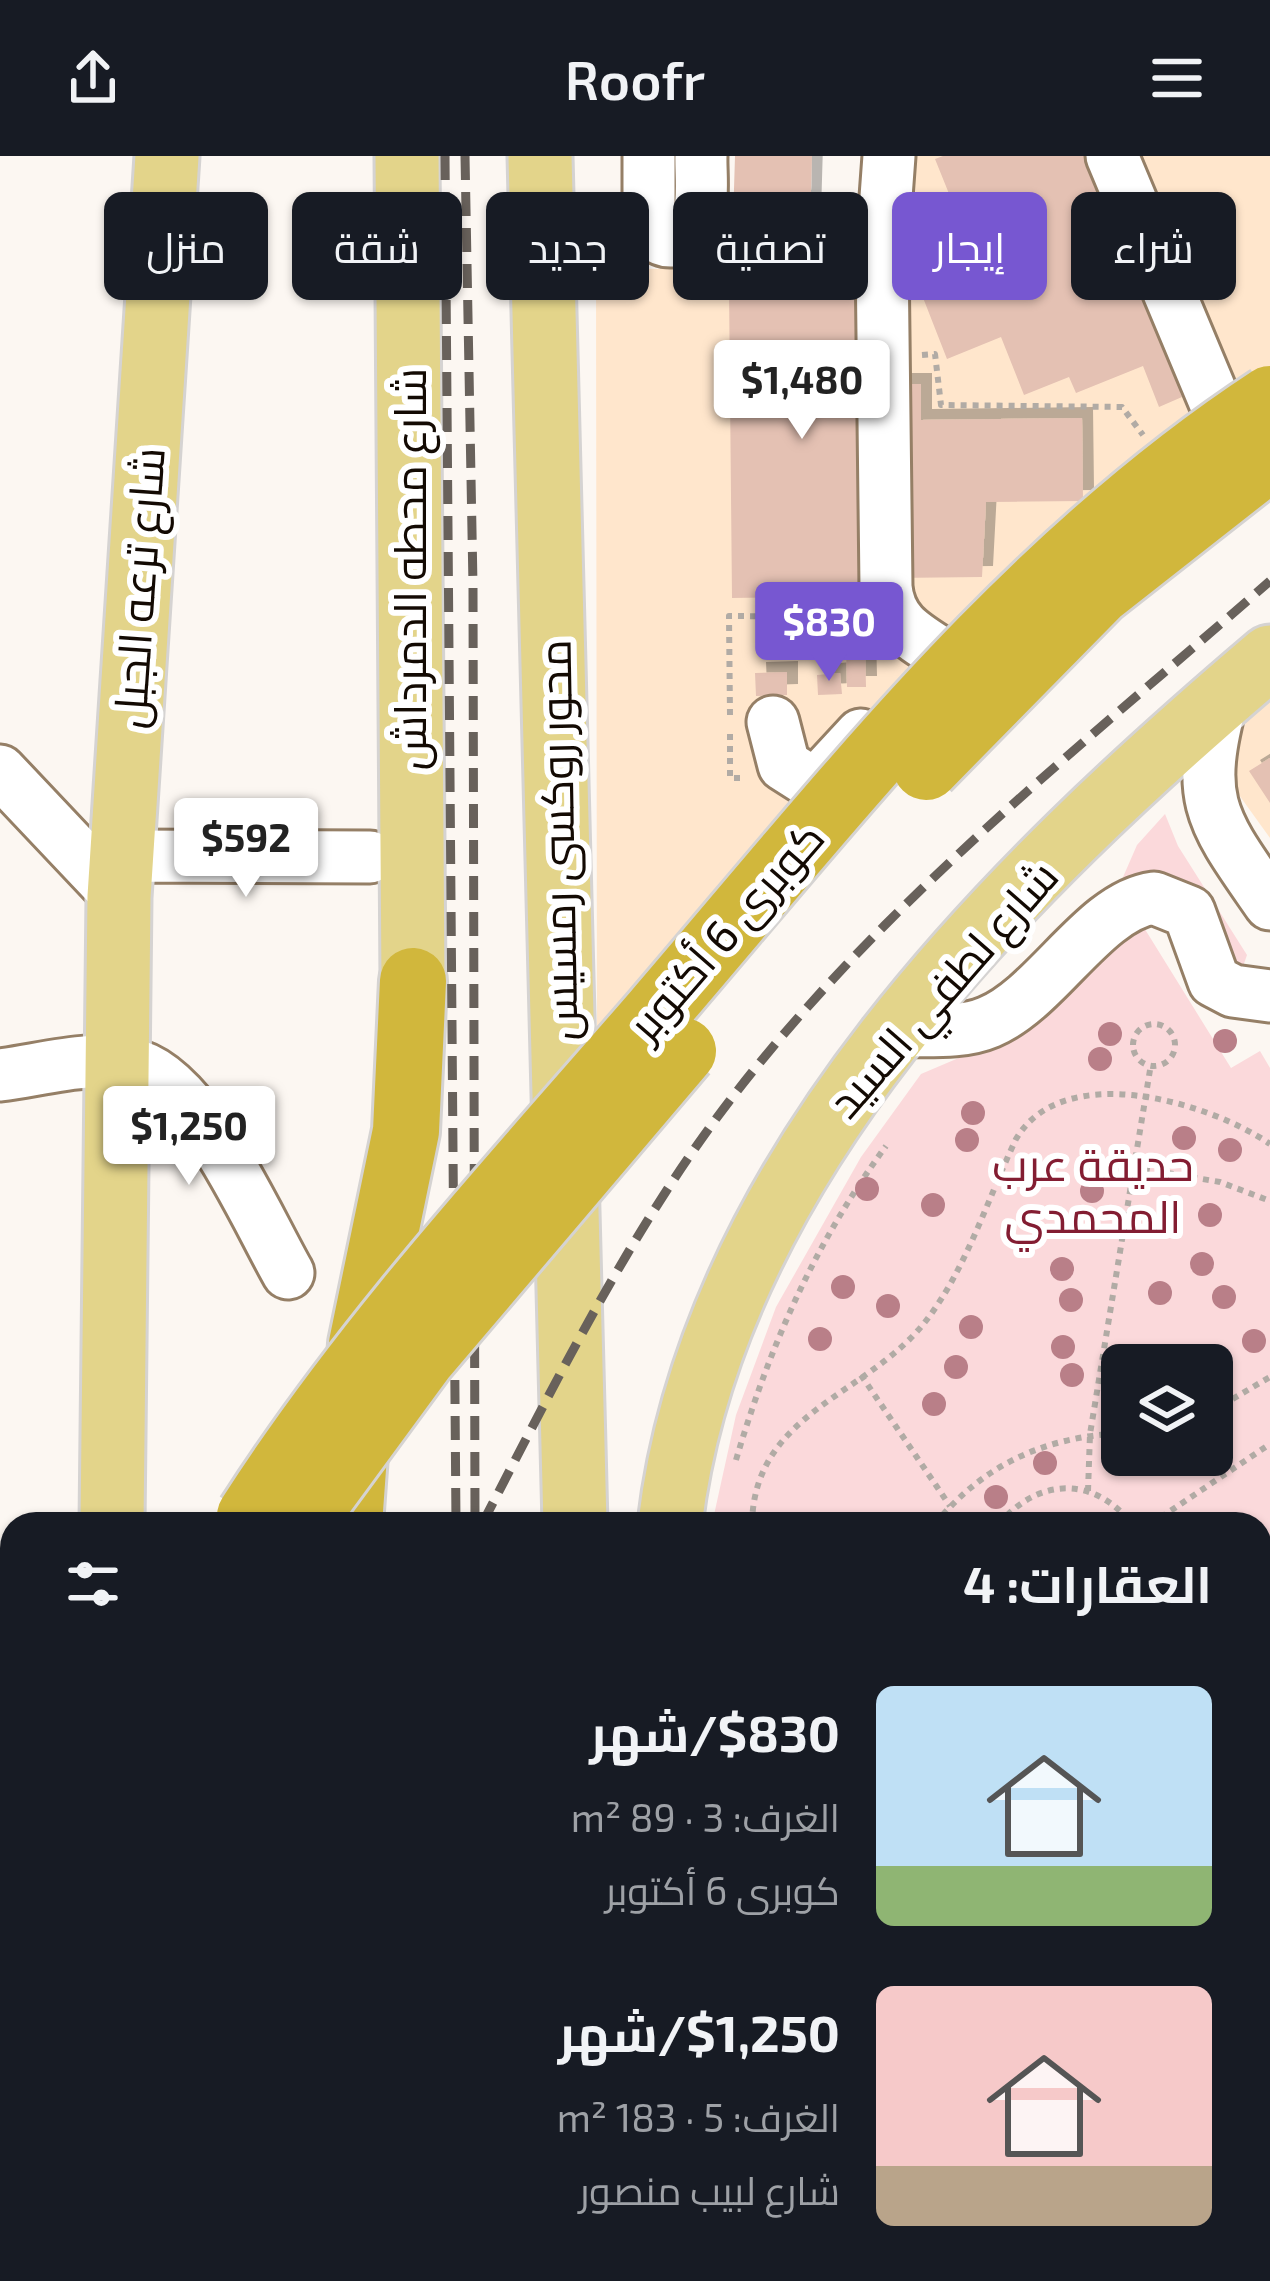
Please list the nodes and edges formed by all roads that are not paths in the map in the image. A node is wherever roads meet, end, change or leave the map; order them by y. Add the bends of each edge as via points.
1 (167, 156) edge
2 (407, 156) edge
3 (541, 156) edge
4 (649, 156) edge
5 (701, 156) edge
6 (889, 156) edge
7 (1112, 156) edge
8 (1270, 367) edge
9 (1242, 401) edge
10 (1270, 458) edge
11 (937, 651) junction
12 (1270, 657) edge
13 (1222, 698) junction
14 (773, 722) dead end
15 (0, 771) edge
16 (370, 856) dead end
17 (120, 877) junction
18 (1270, 904) edge
19 (413, 981) joint
20 (1258, 986) edge
21 (896, 1031) junction
22 (113, 1062) junction
23 (0, 1075) edge
24 (288, 1273) dead end
25 (112, 1512) edge
26 (254, 1512) edge
27 (309, 1512) edge
28 (350, 1512) edge
29 (575, 1512) edge
30 (671, 1512) edge

1 - 17 main road, شارع ترعه الجبل
2 - 19 main road, شارع محطه الدمرداش
3 - 29 main road, محور روكسى رمسيس
4 - 5 street via 646,220 668,242 696,228
6 - 11 street via 886,587 894,617
7 - 9 street
8 - 9 street
9 - 11 street via 1154,449
9 - 26 highway, كوبرى 6 أكتوبر, bridge via 953,669 432,1273 314,1419
10 - 27 highway, كوبرى 6 أكتوبر, bridge via 1098,592 933,759 437,1340
11 - 14 street via 814,778 784,765
12 - 13 main road, شارع لطفي السيد
13 - 18 street via 1207,763 1210,806
13 - 21 main road, شارع لطفي السيد via 1031,879
15 - 17 street
16 - 17 street
17 - 22 main road, شارع ترعه الجبل
19 - 28 highway, bridge via 406,1131 362,1343
20 - 21 street via 1208,972 1189,912 1154,898 1120,912 1000,1017 971,1028
21 - 30 main road, شارع لطفي السيد via 819,1136 756,1243 706,1363
22 - 23 street
22 - 24 street via 157,1076 191,1107
22 - 25 main road, شارع ترعه الجبل

